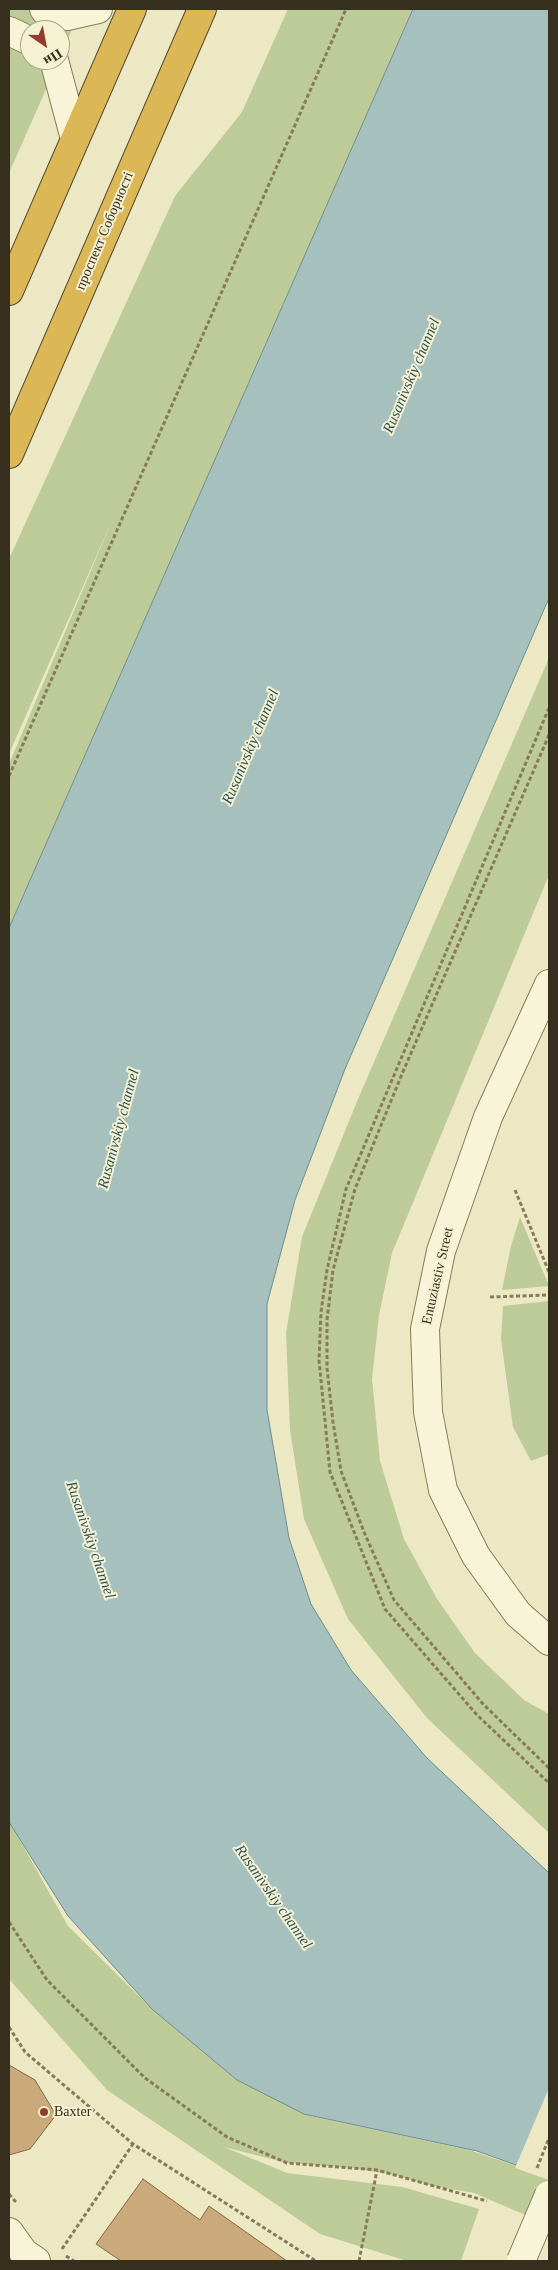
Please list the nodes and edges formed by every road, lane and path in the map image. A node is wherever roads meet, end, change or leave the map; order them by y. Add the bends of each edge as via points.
1 (44, 9) edge
2 (98, 9) edge
3 (132, 9) edge
4 (202, 9) edge
5 (346, 9) edge
6 (57, 70) edge
7 (75, 139) junction
8 (9, 290) edge
9 (9, 454) edge
10 (9, 776) edge
11 (549, 984) edge
12 (515, 1190) dead end
13 (549, 1272) edge
14 (549, 1295) edge
15 (490, 1297) dead end
16 (549, 1641) edge
17 (9, 1922) edge
18 (9, 2027) edge
19 (133, 2144) junction
20 (376, 2170) junction
21 (549, 2195) edge
22 (487, 2201) dead end
23 (9, 2232) edge
24 (48, 2256) edge
25 (316, 2261) edge
26 (359, 2261) edge
27 (521, 2261) edge

1 - 2 street via 47,13 67,16
3 - 7 highway
4 - 9 highway, проспект Соборності
5 - 10 path
6 - 7 street
7 - 8 highway
11 - 16 street, Entuziastiv Street via 488,1116 441,1251 425,1329 428,1412 443,1490 476,1556 518,1614
12 - 13 path
14 - 15 path
17 - 20 path via 48,1980 145,2078 227,2137 287,2163
18 - 19 path via 26,2052
19 - 24 path
19 - 25 path
20 - 22 path
20 - 26 path
21 - 27 street, bridge
23 - 24 street via 24,2253

